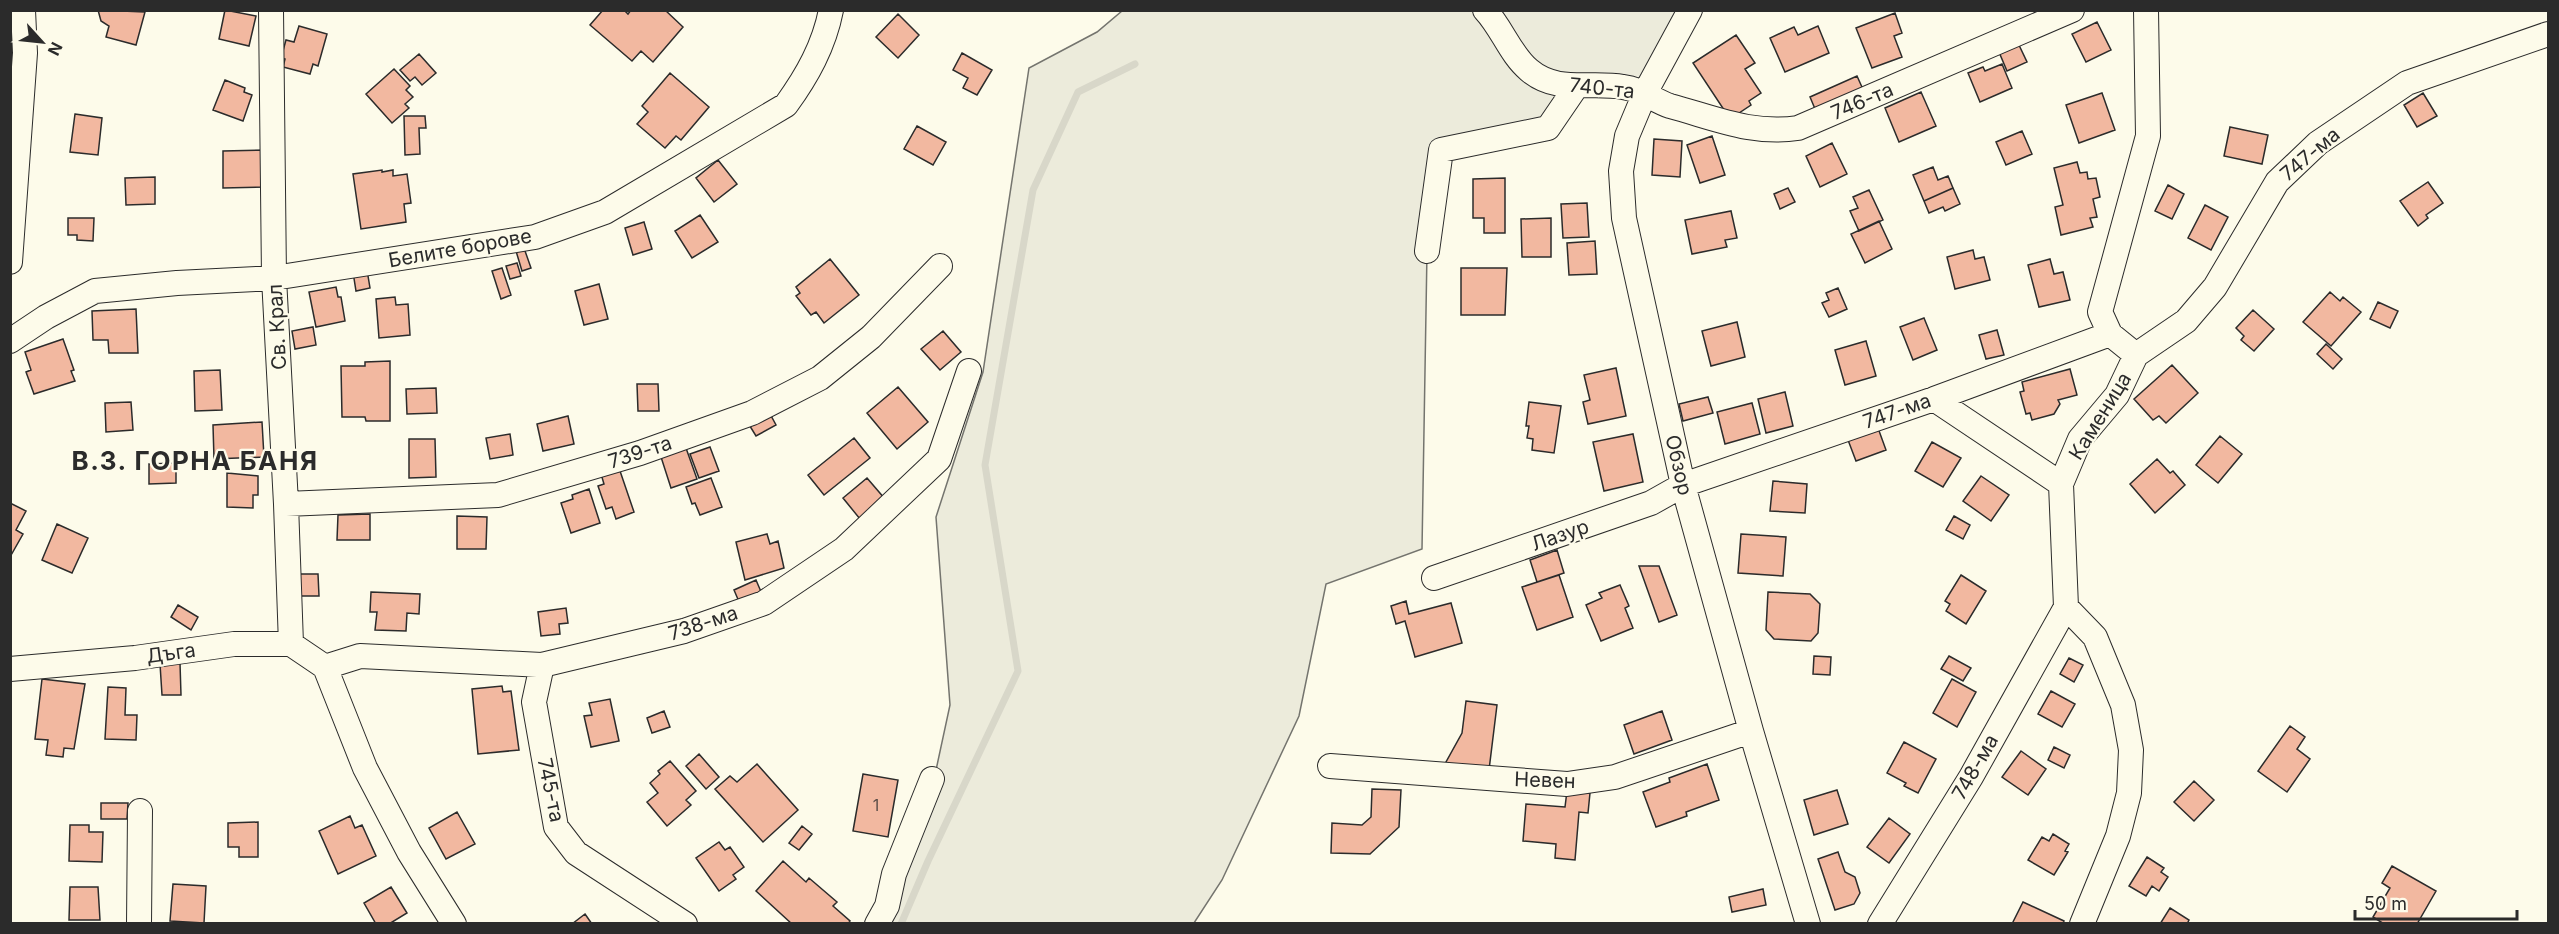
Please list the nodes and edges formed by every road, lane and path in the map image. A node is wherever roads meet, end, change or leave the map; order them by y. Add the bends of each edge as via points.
1 (23, 10) edge
2 (271, 10) edge
3 (831, 10) edge
4 (1485, 10) edge
5 (1690, 10) edge
6 (2072, 10) edge
7 (2145, 10) edge
8 (2548, 34) edge
9 (1576, 87) junction
10 (1645, 93) junction
11 (1427, 252) dead end
12 (10, 262) edge
13 (940, 266) dead end
14 (274, 278) junction
15 (2110, 334) junction
16 (10, 341) edge
17 (2136, 355) junction
18 (969, 371) dead end
19 (1934, 399) junction
20 (2061, 484) junction
21 (1683, 485) junction
22 (286, 504) junction
23 (1434, 578) dead end
24 (2066, 607) junction
25 (291, 644) junction
26 (542, 665) junction
27 (325, 667) junction
28 (10, 669) edge
29 (1751, 731) junction
30 (1330, 766) dead end
31 (932, 779) dead end
32 (140, 811) dead end
33 (139, 924) edge
34 (454, 924) edge
35 (685, 924) edge
36 (877, 924) edge
37 (1808, 924) edge
38 (1880, 924) edge
39 (2082, 924) edge

1 - 12 street via 24,53
2 - 14 street, Св. Крал
3 - 14 street, Белите борове via 828,29 806,77 786,105 605,212 535,237
4 - 9 street, 740-та via 1516,58 1531,72
5 - 10 street, Обзор
6 - 10 street, 746-та via 1798,128 1757,130 1657,102
7 - 15 street via 2148,136 2100,312
8 - 17 street, 747-ма via 2407,83 2318,143 2277,182 2215,287 2186,321
9 - 10 street, 740-та via 1624,87
9 - 11 street via 1548,128 1442,150
10 - 21 street, Обзор via 1627,136 1621,171 1624,218
13 - 22 street, 739-та via 871,337 820,378 741,417 640,453 498,495
14 - 16 street, Белите борове via 95,291
14 - 22 street, Св. Крал
15 - 17 street, Каменица
15 - 19 street, 747-ма
17 - 20 street, Каменица via 2117,396 2080,440
18 - 26 street, 738-ма via 939,459 844,549 764,603 684,631
19 - 20 street
19 - 21 street, 747-ма
20 - 24 street, Каменица
21 - 23 street, Лазур via 1651,503
21 - 29 street, Обзор
22 - 25 street, Св. Крал
24 - 38 street, 748-ма via 1971,777
24 - 39 street via 2095,637 2123,705 2130,750 2129,793 2118,836
25 - 27 street
25 - 28 street, Дъга via 234,644
26 - 27 street, 738-ма via 360,656
26 - 35 street, 745-та via 534,702 556,827 576,853
27 - 34 street via 365,768 409,852
29 - 30 street, Невен via 1615,777 1567,784
29 - 37 street, Обзор
31 - 36 street
32 - 33 street

